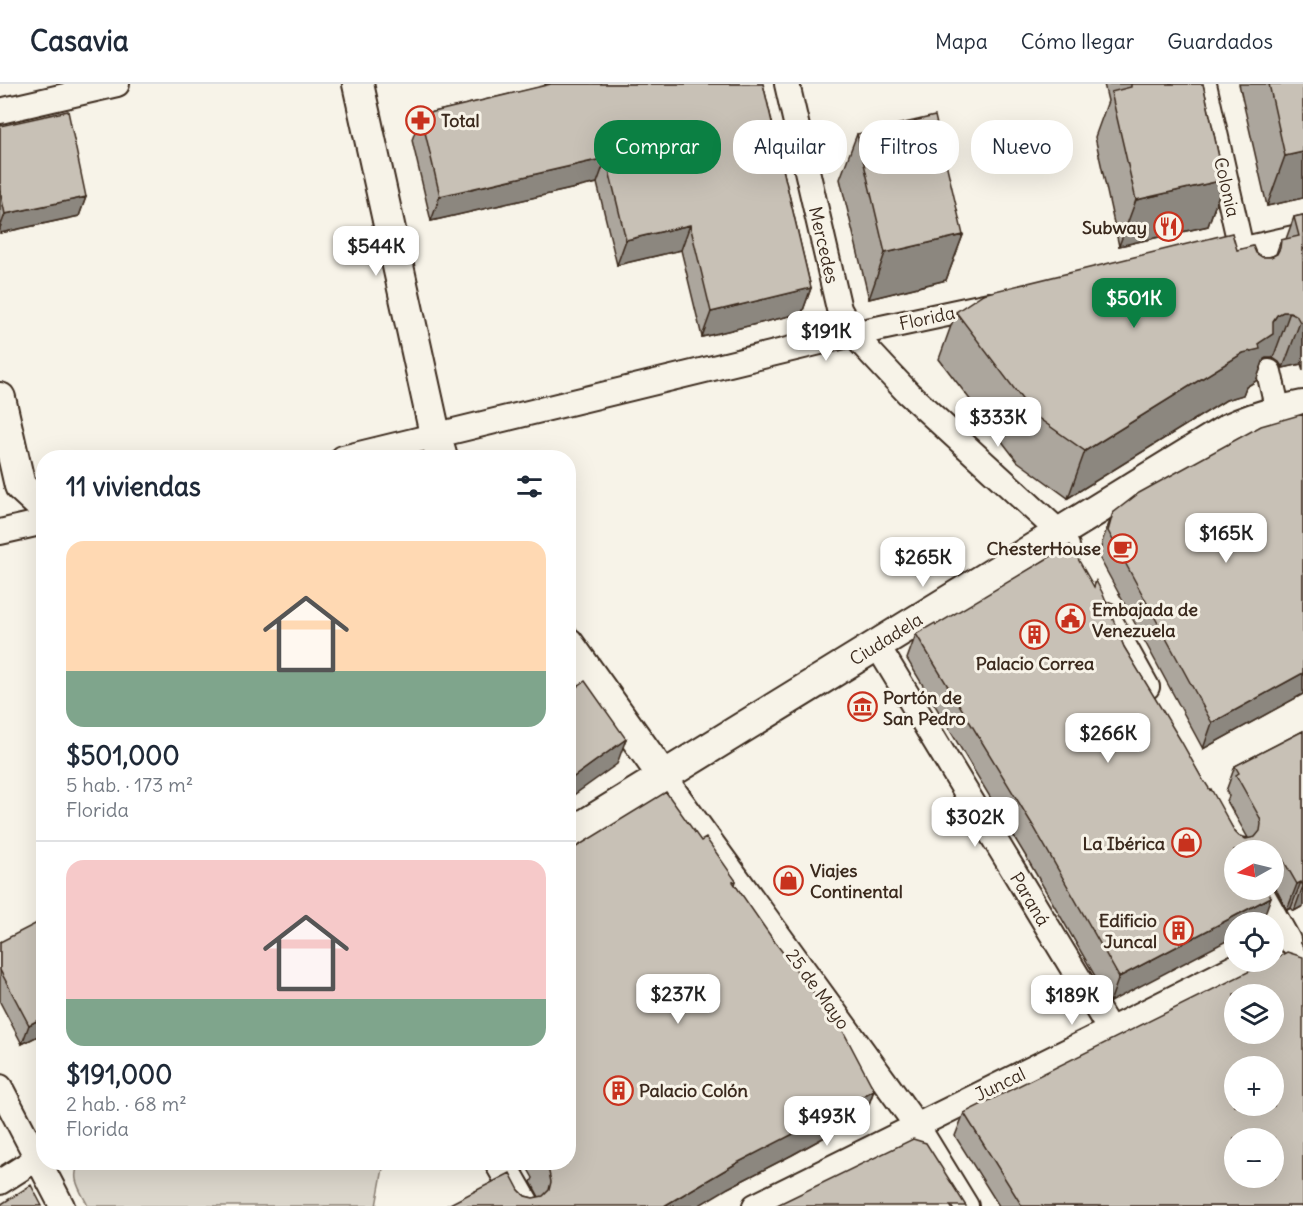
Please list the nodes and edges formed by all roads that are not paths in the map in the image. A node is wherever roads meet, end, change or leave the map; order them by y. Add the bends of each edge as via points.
1 (117, 84) edge
2 (358, 84) edge
3 (787, 84) edge
4 (1204, 84) edge
5 (0, 111) edge
6 (1303, 236) edge
7 (1241, 250) junction
8 (1196, 260) edge
9 (1250, 290) edge
10 (1013, 300) edge
11 (853, 334) junction
12 (1269, 372) edge
13 (0, 398) edge
14 (1290, 409) edge
15 (438, 446) edge
16 (406, 450) edge
17 (36, 501) edge
18 (36, 524) edge
19 (0, 532) edge
20 (1059, 532) junction
21 (1077, 563) edge
22 (1095, 594) edge
23 (877, 645) junction
24 (576, 654) edge
25 (1158, 707) edge
26 (663, 776) junction
27 (576, 829) edge
28 (1266, 900) edge
29 (1288, 939) edge
30 (1303, 967) edge
31 (1225, 972) edge
32 (1110, 1030) junction
33 (0, 1087) edge
34 (917, 1126) junction
35 (36, 1149) edge
36 (36, 1159) edge
37 (46, 1170) edge
38 (505, 1170) edge
39 (0, 1182) edge
40 (62, 1206) edge
41 (525, 1206) edge
42 (755, 1206) edge
43 (966, 1206) edge

1 - 5 street
2 - 15 street
3 - 11 street, Mercedes via 839,309
4 - 7 street, Colonia
6 - 7 street
7 - 8 street
7 - 9 street, Colonia
10 - 11 street, Florida
11 - 15 street, Florida
11 - 20 street, Mercedes via 908,393
12 - 14 street
13 - 17 street via 20,486
14 - 20 street, Ciudadela via 1227,429
15 - 16 street, Florida
18 - 19 street
20 - 21 street, Mercedes
20 - 23 street, Ciudadela
22 - 25 street
23 - 26 street, Ciudadela
23 - 32 street, Paraná
24 - 26 street
26 - 27 street, Ciudadela
26 - 34 street, 25 de Mayo
28 - 29 street
29 - 30 street
31 - 32 street, Juncal
32 - 34 street, Juncal
33 - 35 street
34 - 42 street, Juncal
34 - 43 street, 25 de Mayo
36 - 39 street
37 - 40 street
38 - 41 street

